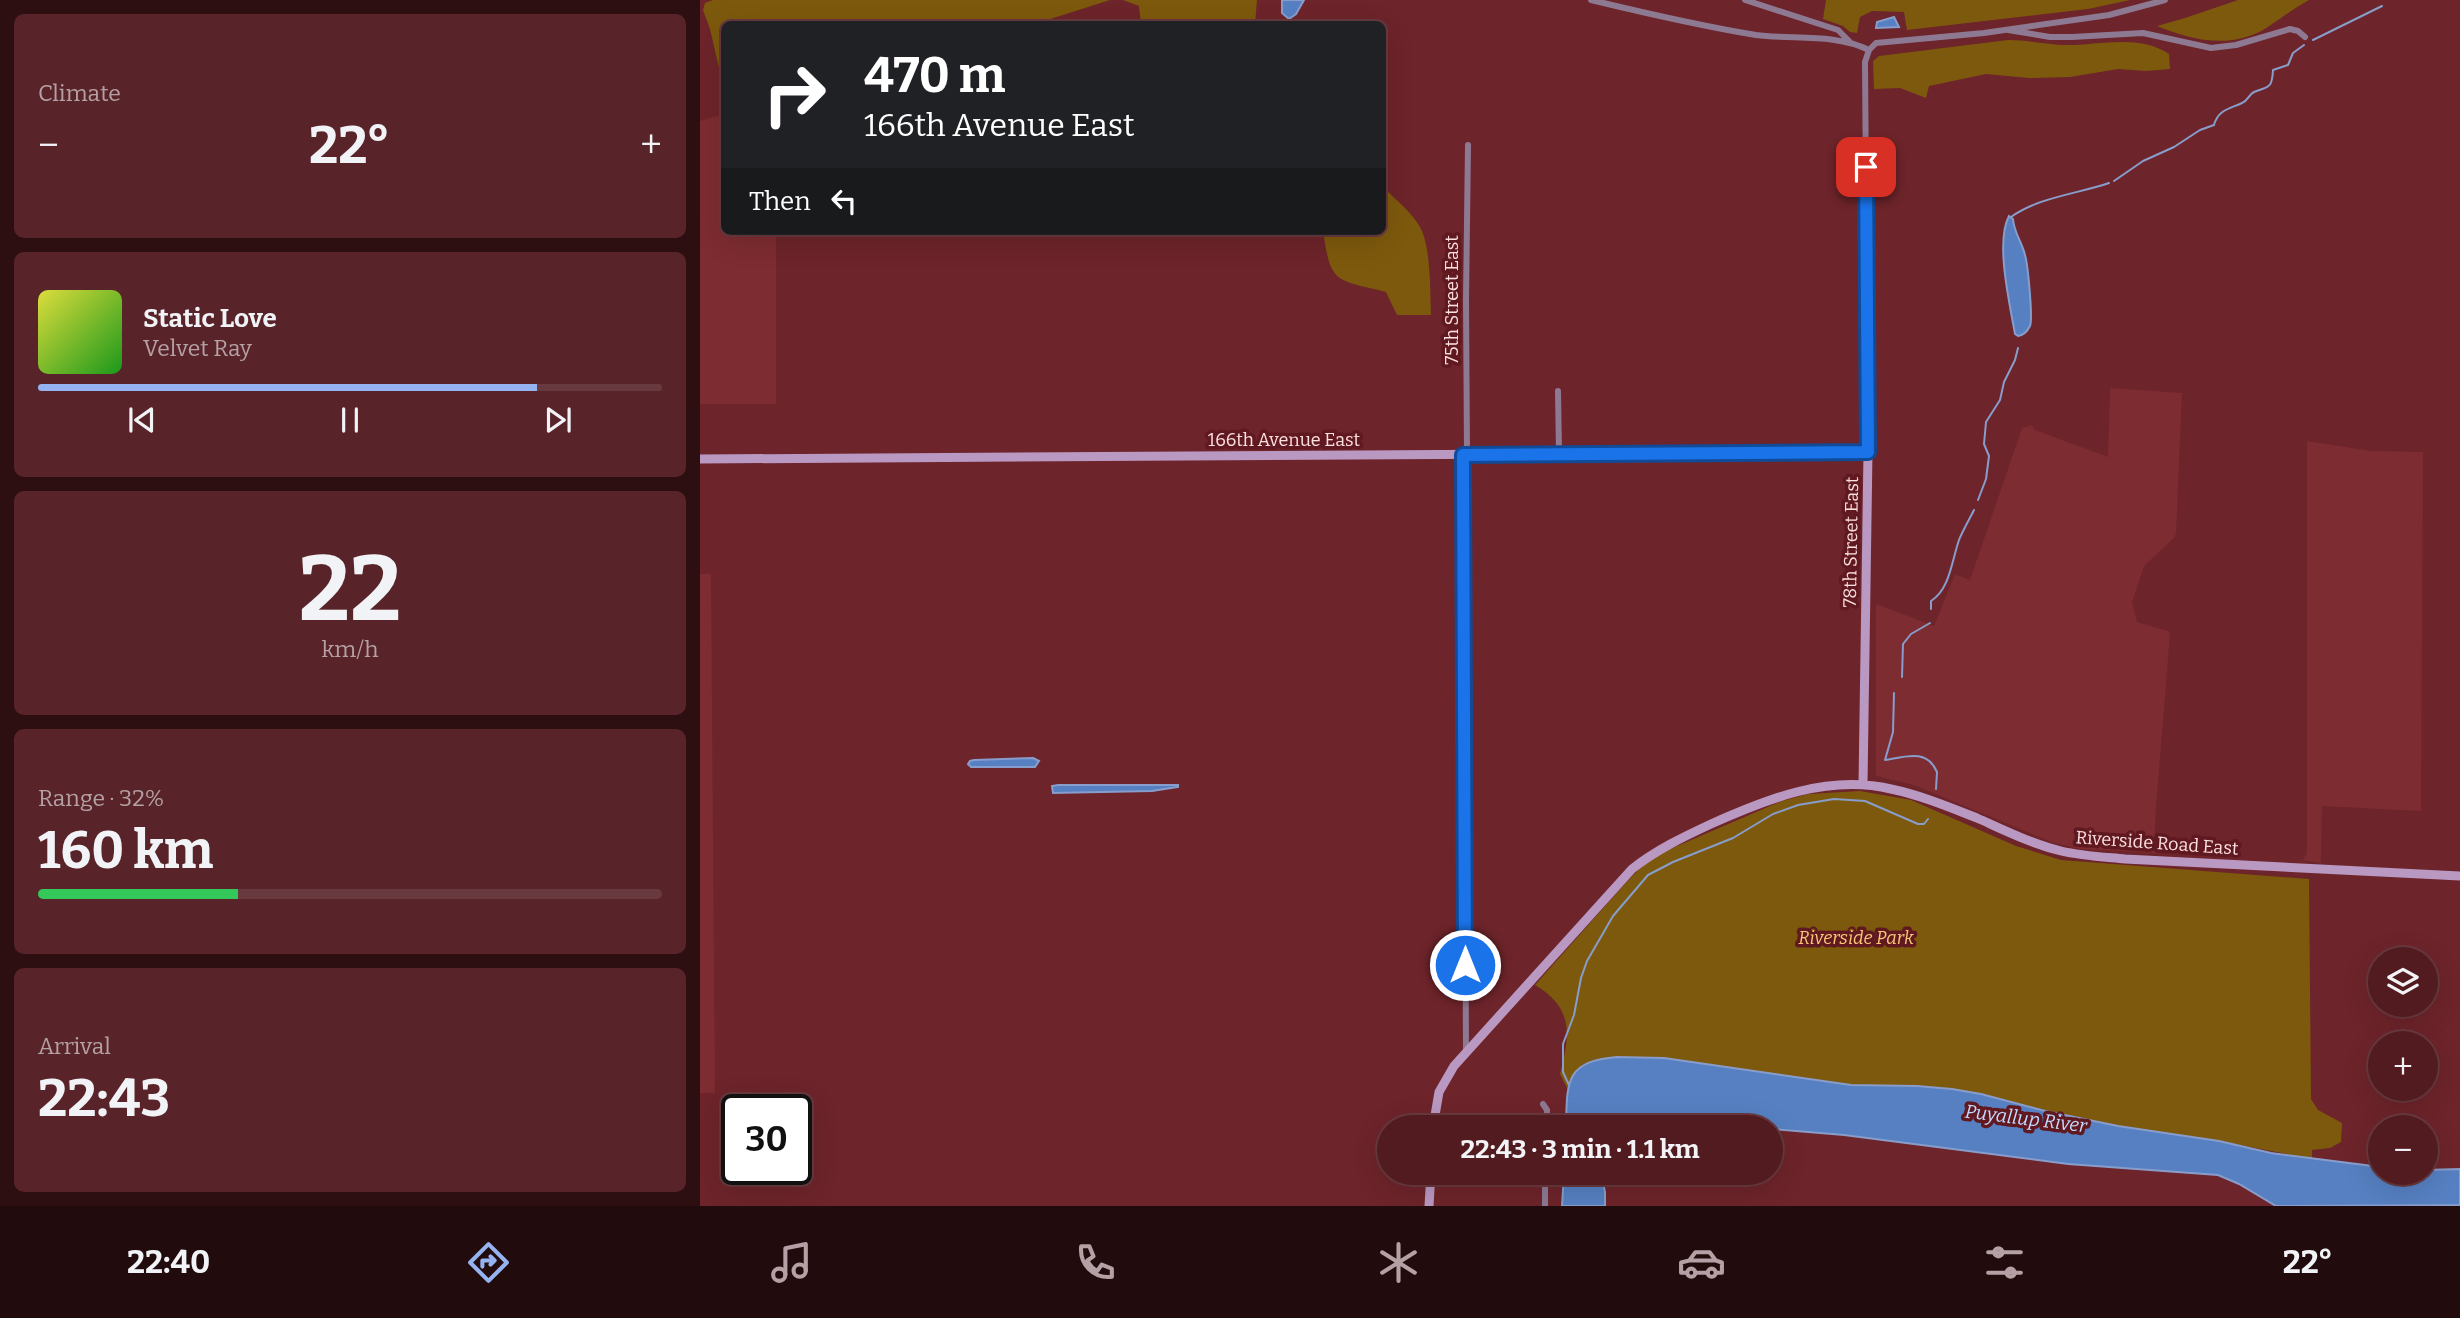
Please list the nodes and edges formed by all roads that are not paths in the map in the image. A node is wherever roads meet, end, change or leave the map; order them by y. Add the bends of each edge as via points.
1 (1591, 0) edge
2 (1616, 0) edge
3 (1745, 0) edge
4 (2165, 0) edge
5 (1624, 8) junction
6 (2008, 30) junction
7 (2305, 37) dead end
8 (1850, 42) junction
9 (1868, 50) junction
10 (1468, 145) dead end
11 (1558, 391) dead end
12 (1868, 452) junction
13 (1559, 453) junction
14 (1465, 455) junction
15 (700, 459) edge
16 (1863, 784) junction
17 (2459, 874) edge
18 (1466, 1053) junction
19 (1543, 1104) dead end
20 (1435, 1115) edge
21 (1547, 1115) edge
22 (1430, 1185) edge
23 (1545, 1185) edge
24 (1429, 1206) edge
25 (1545, 1206) edge

1 - 5 street
2 - 5 street
3 - 8 street via 1838,30
4 - 6 street via 2109,15
5 - 8 street via 1757,35
6 - 7 street via 2072,37 2143,33 2211,48 2236,46 2290,29
6 - 9 street via 1876,43
8 - 9 street
9 - 12 street, 78th Street East
10 - 14 street, 75th Street East
11 - 13 street
12 - 13 street, 166th Avenue East
12 - 16 street, 78th Street East
13 - 14 street, 166th Avenue East
14 - 15 street, 166th Avenue East
14 - 18 street, 75th Street East
16 - 17 street, Riverside Road East via 1906,793 2041,845 2080,854
16 - 18 street, Riverside Road East via 1779,796 1686,836 1646,859 1617,884
18 - 20 street, Riverside Road East via 1441,1085
19 - 21 street
22 - 24 street
23 - 25 street

